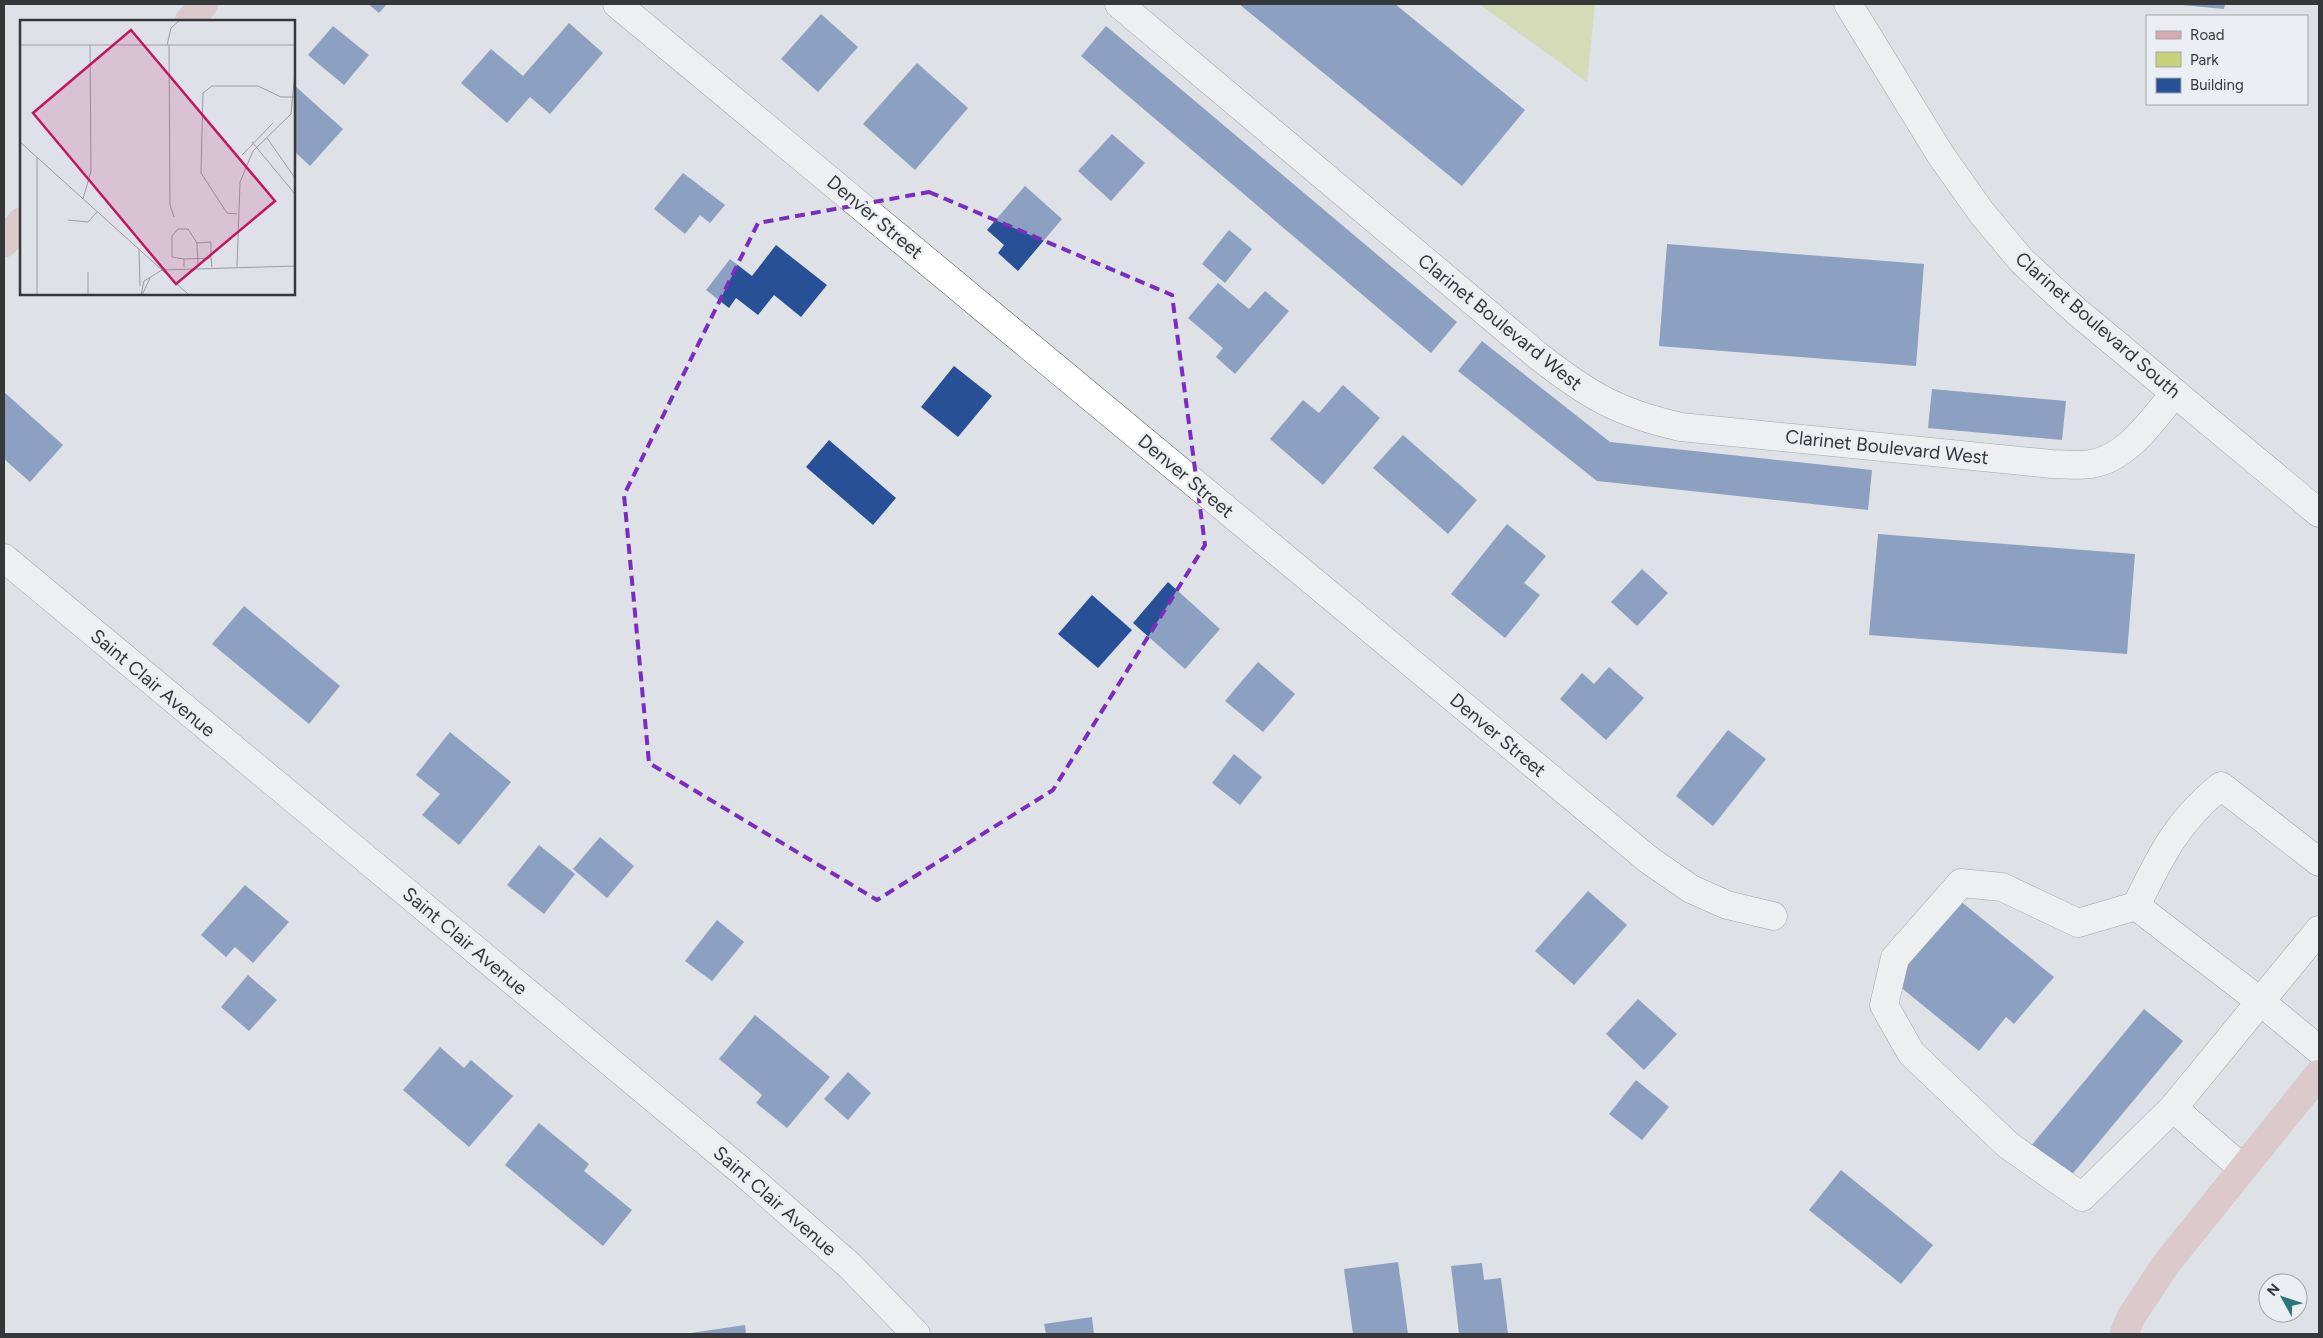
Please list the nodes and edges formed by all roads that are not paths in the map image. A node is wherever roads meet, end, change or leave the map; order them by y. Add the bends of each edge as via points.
1 (204, 4) edge
2 (617, 4) edge
3 (1119, 4) edge
4 (1848, 4) edge
5 (190, 20) edge
6 (20, 223) edge
7 (4, 243) edge
8 (2175, 393) junction
9 (2319, 514) edge
10 (4, 558) edge
11 (2319, 862) edge
12 (2136, 906) junction
13 (1773, 916) dead end
14 (2319, 930) edge
15 (2261, 1002) junction
16 (2319, 1050) edge
17 (2319, 1074) edge
18 (2173, 1108) junction
19 (2242, 1168) junction
20 (916, 1334) edge
21 (2124, 1334) edge

1 - 5 main road
2 - 13 street, Denver Street via 1649,860 1691,889 1727,905
3 - 8 street, Clarinet Boulevard West via 1566,378 1606,403 1645,419 1710,430 2052,464 2090,464 2114,456 2140,434
4 - 8 street, Clarinet Boulevard South via 1940,154 1981,212 2022,261
6 - 7 main road
8 - 9 street, Clarinet Boulevard South
10 - 20 street, Saint Clair Avenue via 744,1173 849,1265
11 - 12 street via 2221,786 2198,805 2162,853
12 - 15 street
12 - 18 street via 2078,923 2002,886 1961,883 1894,958 1884,1005 1911,1053 2008,1145 2082,1197
14 - 15 street
15 - 16 street
15 - 18 street
17 - 19 main road
18 - 19 street
19 - 21 main road via 2166,1264 2131,1317

